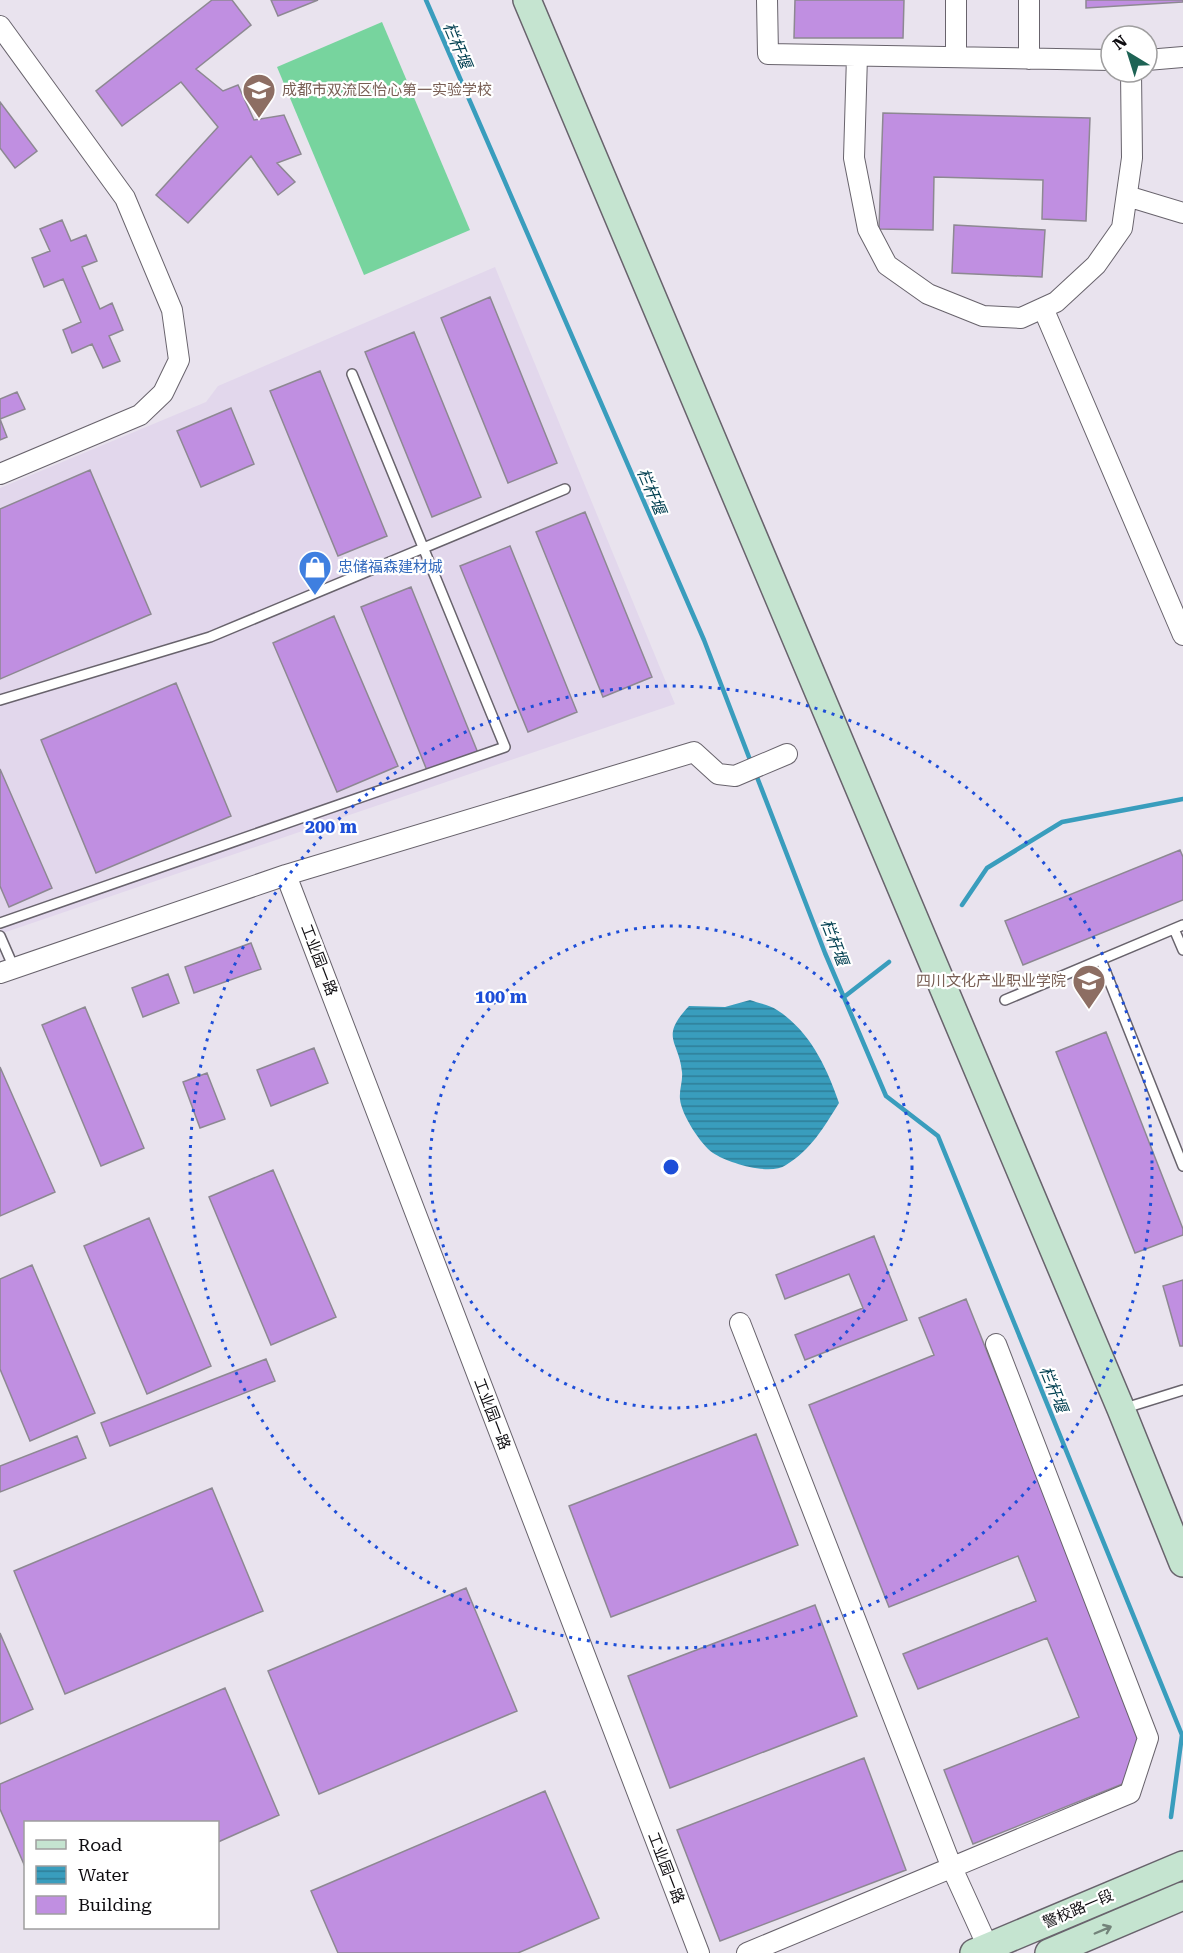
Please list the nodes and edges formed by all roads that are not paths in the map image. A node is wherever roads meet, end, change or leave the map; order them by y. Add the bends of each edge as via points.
1 (527, 0) edge
2 (767, 0) edge
3 (956, 0) edge
4 (1029, 0) edge
5 (0, 26) edge
6 (857, 56) junction
7 (956, 57) junction
8 (1183, 57) edge
9 (1029, 59) junction
10 (1159, 59) edge
11 (1099, 60) edge
12 (1131, 84) edge
13 (1127, 196) junction
14 (1183, 213) edge
15 (1043, 308) junction
16 (352, 374) dead end
17 (0, 474) edge
18 (565, 489) dead end
19 (423, 547) junction
20 (1183, 635) edge
21 (0, 700) edge
22 (787, 754) dead end
23 (286, 875) junction
24 (0, 923) edge
25 (1179, 927) edge
26 (0, 936) edge
27 (1183, 950) edge
28 (1101, 960) junction
29 (7, 971) edge
30 (1005, 1000) dead end
31 (1183, 1166) edge
32 (740, 1323) dead end
33 (996, 1344) dead end
34 (1183, 1390) edge
35 (1121, 1409) junction
36 (1183, 1563) edge
37 (1183, 1865) edge
38 (952, 1868) junction
39 (1183, 1896) edge
40 (976, 1951) edge
41 (699, 1953) edge
42 (747, 1953) edge
43 (1049, 1953) edge

1 - 35 street
2 - 6 street via 768,54
3 - 7 street
4 - 9 street
5 - 17 street via 125,198 172,310 179,360 163,393 140,415
6 - 7 street
6 - 15 street via 854,158 868,229 887,265 928,294 984,316 1021,318
7 - 9 street
8 - 10 street
9 - 11 street
12 - 13 street via 1132,158
13 - 14 street
13 - 15 street via 1122,228 1095,265 1056,302
15 - 20 street
16 - 19 lane
18 - 19 lane
19 - 21 lane via 210,638
19 - 24 lane via 505,747
22 - 23 street via 735,776 718,774 694,752
23 - 29 street
23 - 41 street, 工业园一路
25 - 27 lane
25 - 28 lane
26 - 29 lane
28 - 30 lane
28 - 31 lane
32 - 38 street
33 - 38 street via 1148,1738 1130,1793
34 - 35 lane
35 - 36 street
37 - 40 street, 警校路一段
38 - 40 street
38 - 42 street
43 -> 39 street, 警校路一段

